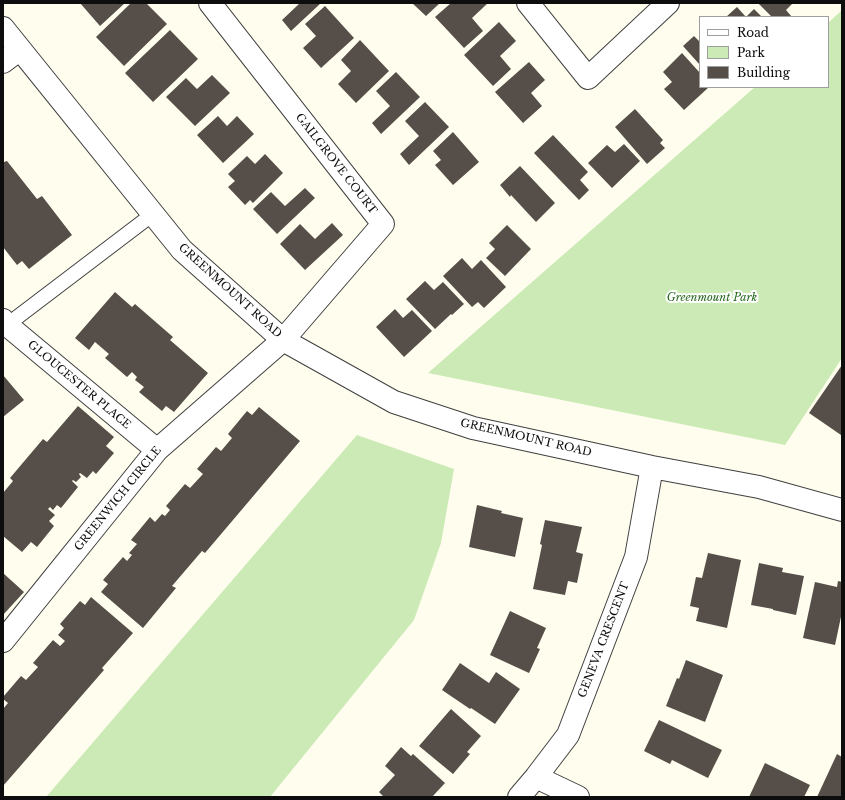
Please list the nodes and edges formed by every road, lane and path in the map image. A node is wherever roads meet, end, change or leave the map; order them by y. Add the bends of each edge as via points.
1 (210, 3) edge
2 (528, 3) edge
3 (668, 3) edge
4 (3, 28) edge
5 (20, 49) junction
6 (3, 62) edge
7 (153, 214) junction
8 (5, 323) edge
9 (283, 340) junction
10 (157, 450) junction
11 (652, 467) junction
12 (842, 510) edge
13 (3, 641) edge
14 (536, 776) junction
15 (519, 797) edge
16 (578, 797) edge

1 - 9 street, GAILGROVE COURT via 383,224
2 - 3 street via 588,78
4 - 5 street, GREENMOUNT ROAD
5 - 6 street
5 - 7 street, GREENMOUNT ROAD
7 - 8 lane
7 - 9 street, GREENMOUNT ROAD via 182,250
8 - 10 street, GLOUCESTER PLACE
9 - 10 street, GREENWICH CIRCLE
9 - 11 street, GREENMOUNT ROAD via 394,402 473,428
10 - 13 street, GREENWICH CIRCLE
11 - 12 street, GREENMOUNT ROAD via 758,487
11 - 14 street, GENEVA CRESCENT via 636,558 568,735
14 - 15 street, GENEVA CRESCENT
14 - 16 street

